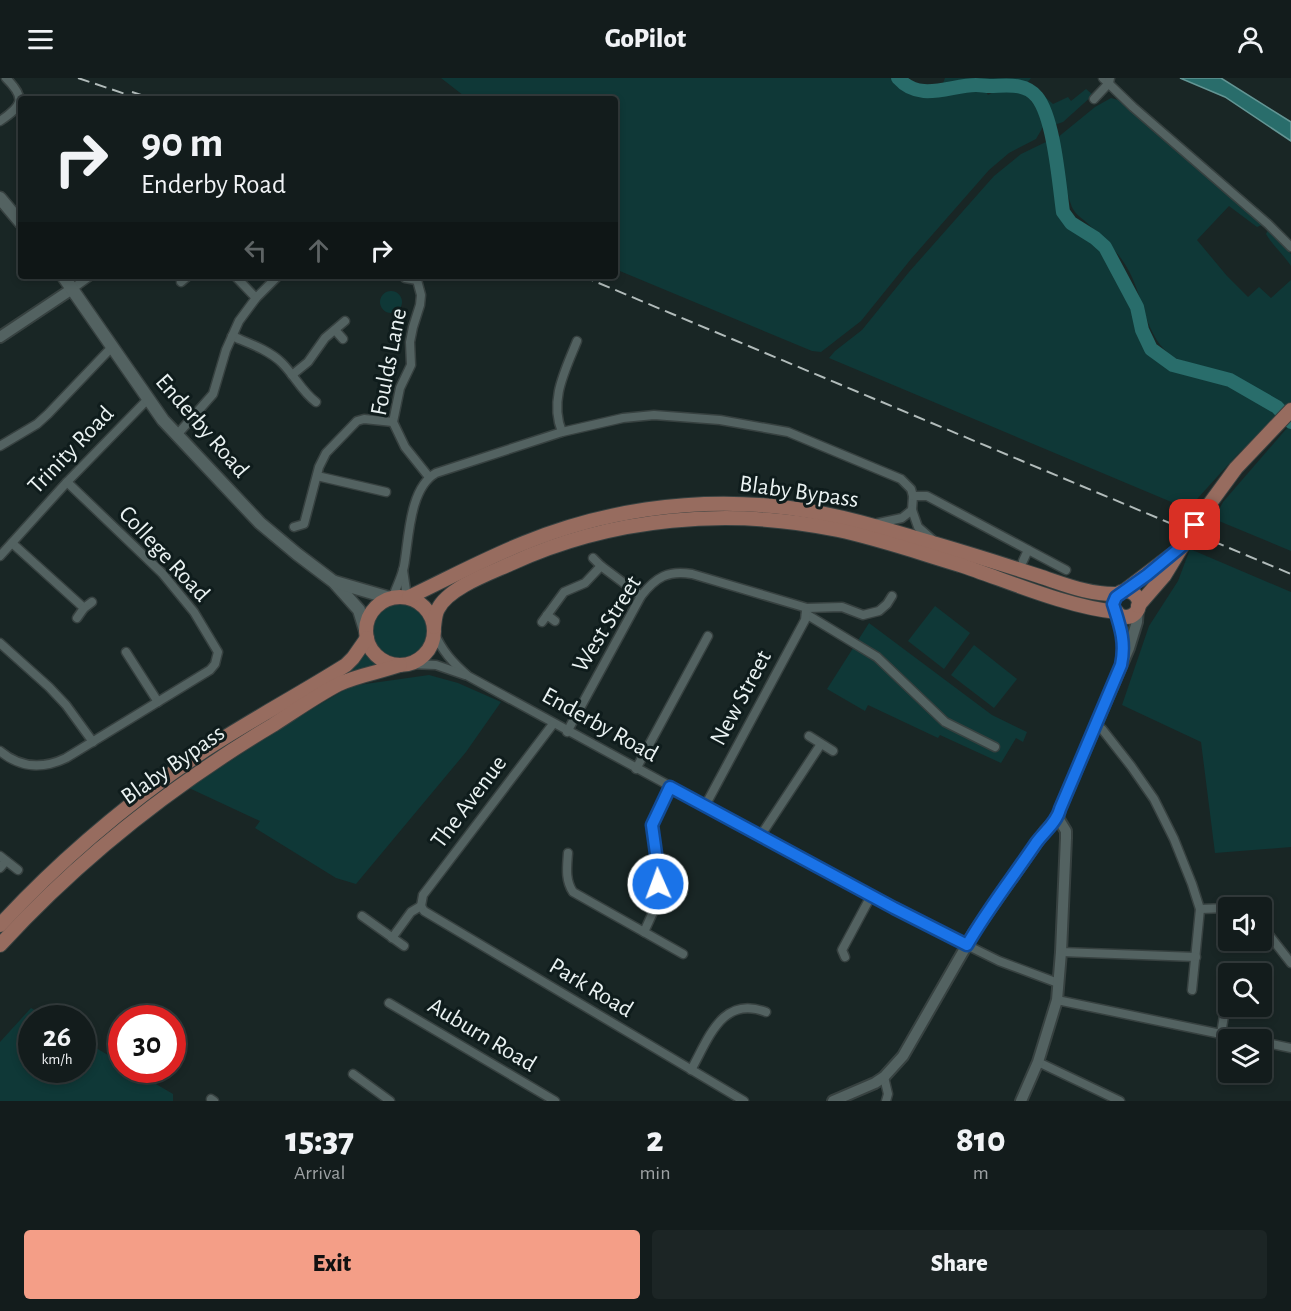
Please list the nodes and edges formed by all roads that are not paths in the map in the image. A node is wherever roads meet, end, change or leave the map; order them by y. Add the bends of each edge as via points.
1 (6, 78) edge
2 (1108, 80) edge
3 (18, 96) edge
4 (1094, 99) dead end
5 (18, 105) edge
6 (0, 121) edge
7 (0, 198) edge
8 (18, 219) edge
9 (1291, 247) edge
10 (65, 279) edge
11 (86, 279) edge
12 (238, 279) edge
13 (275, 279) edge
14 (419, 279) edge
15 (72, 289) junction
16 (256, 297) junction
17 (345, 321) dead end
18 (335, 330) junction
19 (232, 336) junction
20 (0, 337) edge
21 (343, 339) dead end
22 (577, 341) dead end
23 (112, 347) junction
24 (292, 375) junction
25 (148, 399) junction
26 (316, 402) dead end
27 (1291, 410) edge
28 (393, 422) junction
29 (562, 432) junction
30 (176, 436) junction
31 (0, 446) edge
32 (316, 476) junction
33 (429, 477) junction
34 (67, 482) junction
35 (386, 492) dead end
36 (913, 496) junction
37 (912, 510) junction
38 (870, 525) junction
39 (294, 527) dead end
40 (12, 543) junction
41 (937, 544) junction
42 (1182, 546) junction
43 (1028, 550) junction
44 (0, 556) edge
45 (593, 558) dead end
46 (1023, 561) dead end
47 (601, 566) junction
48 (403, 570) junction
49 (1066, 570) dead end
50 (334, 582) junction
51 (1121, 592) junction
52 (642, 596) junction
53 (892, 596) dead end
54 (400, 597) junction
55 (92, 602) dead end
56 (1138, 607) junction
57 (84, 608) junction
58 (806, 611) junction
59 (1117, 613) junction
60 (77, 618) dead end
61 (555, 621) dead end
62 (434, 629) junction
63 (366, 635) junction
64 (708, 636) dead end
65 (0, 643) edge
66 (126, 652) dead end
67 (404, 664) junction
68 (1121, 665) junction
69 (468, 676) junction
70 (158, 702) junction
71 (553, 724) junction
72 (1096, 726) junction
73 (567, 732) junction
74 (810, 736) dead end
75 (93, 742) junction
76 (822, 744) junction
77 (995, 747) dead end
78 (0, 751) edge
79 (833, 751) dead end
80 (636, 769) junction
81 (670, 787) junction
82 (705, 806) junction
83 (1058, 818) junction
84 (761, 836) junction
85 (568, 853) dead end
86 (2, 862) edge
87 (18, 870) dead end
88 (871, 896) junction
89 (421, 906) junction
90 (1218, 908) edge
91 (1200, 909) junction
92 (362, 916) dead end
93 (0, 925) edge
94 (644, 932) junction
95 (392, 938) junction
96 (1272, 939) edge
97 (0, 945) edge
98 (967, 945) junction
99 (404, 946) dead end
100 (1061, 952) junction
101 (683, 954) dead end
102 (845, 957) dead end
103 (1196, 957) junction
104 (1291, 963) edge
105 (1058, 983) junction
106 (1192, 990) dead end
107 (1057, 1000) junction
108 (389, 1003) dead end
109 (766, 1012) dead end
110 (1218, 1033) edge
111 (1272, 1044) edge
112 (1291, 1048) edge
113 (1038, 1062) junction
114 (691, 1070) junction
115 (353, 1074) dead end
116 (884, 1077) junction
117 (389, 1101) edge
118 (555, 1101) edge
119 (744, 1101) edge
120 (833, 1101) edge
121 (886, 1101) edge
122 (1021, 1101) edge
123 (1120, 1101) edge

1 - 3 street
2 - 4 street
2 - 9 street
5 - 6 street
7 - 8 main road
10 - 15 main road, Enderby Road
11 - 15 street
12 - 16 street
13 - 16 street
14 - 28 street, Foulds Lane via 421,295 410,342 411,365 400,388
15 - 20 street
15 - 23 main road, Enderby Road
16 - 19 street
17 - 18 street
18 - 21 street
18 - 24 street
19 - 24 street via 269,353
19 - 30 street via 213,394
22 - 29 street via 557,394
23 - 25 main road, Enderby Road
23 - 31 street via 37,424
24 - 26 street
25 - 30 main road, Enderby Road
25 - 34 street, Trinity Road
27 - 42 main road via 1236,468
28 - 32 street via 357,421 326,453
28 - 33 street, Foulds Lane via 405,447
29 - 33 street
29 - 36 street via 654,415 720,420 788,432 901,479
30 - 50 main road, Enderby Road via 272,535
32 - 35 street
32 - 39 street via 307,528
33 - 48 street via 420,488 412,515
34 - 40 street, Trinity Road
34 - 70 street, College Road via 172,584 215,646 218,658 210,670
36 - 37 street
36 - 43 street via 927,496
37 - 38 street via 902,518
37 - 41 street via 918,527
38 - 41 main road, Blaby Bypass
38 - 54 main road, Blaby Bypass via 773,506 714,504 647,509 595,520 524,543
40 - 44 street, Trinity Road
40 - 57 street
41 - 51 main road, Blaby Bypass via 1088,592
42 - 51 main road
42 - 56 main road via 1160,582
43 - 46 street
43 - 49 street
45 - 47 street
47 - 52 street
47 - 61 street via 585,583 564,592 545,619
48 - 54 street
48 - 54 street
50 - 54 main road
50 - 63 main road via 359,610
51 - 56 main road via 1135,595
51 - 59 main road via 1114,600
52 - 58 street, West Street via 652,582 664,575 685,573
52 - 73 street, West Street
53 - 58 street via 879,611 863,615 842,607
54 - 62 main road via 418,602 428,610
54 - 63 main road via 381,602 372,610
55 - 57 street
56 - 59 main road via 1129,616
56 - 68 street via 1132,641
57 - 60 street
58 - 77 street via 877,657 945,722
58 - 82 street, New Street via 800,630
59 - 62 main road, Blaby Bypass via 840,530 738,518 633,526 554,546 474,580 447,598 438,610
59 - 68 street via 1124,643
62 - 67 main road via 428,651 420,659
62 - 69 street, Enderby Road via 449,659
63 - 67 main road via 381,659
63 - 93 main road, Blaby Bypass via 346,665 206,750 135,801 61,864
64 - 80 street
65 - 75 street via 54,693
66 - 70 street
67 - 69 street, Enderby Road via 436,665
67 - 97 main road, Blaby Bypass via 338,685 193,775 100,847
68 - 72 street
69 - 71 street, Enderby Road
70 - 75 street, College Road
71 - 73 street, Enderby Road
71 - 89 street, The Avenue via 423,895
72 - 83 street
72 - 91 street via 1131,765 1154,799 1174,839
73 - 80 street, Enderby Road
74 - 76 street
75 - 78 street, College Road via 46,766 19,763
76 - 79 street
76 - 84 street
80 - 81 street, Enderby Road
81 - 82 street, Enderby Road
81 - 94 street via 652,825 658,884 654,910
82 - 84 street, Enderby Road
83 - 98 street
83 - 100 street via 1066,831
84 - 88 street, Enderby Road
85 - 94 street via 567,877 573,892
86 - 87 street
88 - 98 street, Enderby Road
88 - 102 street via 842,950
89 - 95 street, The Avenue via 411,912
89 - 114 street, Park Road
90 - 91 street
91 - 103 street
92 - 95 street
94 - 101 street
95 - 99 street
96 - 104 street
98 - 105 street, Enderby Road
98 - 116 street via 903,1056
100 - 103 street
100 - 105 street
103 - 106 street
105 - 107 street
107 - 110 street
107 - 113 street
108 - 118 street, Auburn Road
109 - 114 street via 756,1008 729,1011 715,1026
111 - 112 street
113 - 122 street
113 - 123 street
114 - 119 street, Park Road
115 - 117 street
116 - 120 street
116 - 121 street

